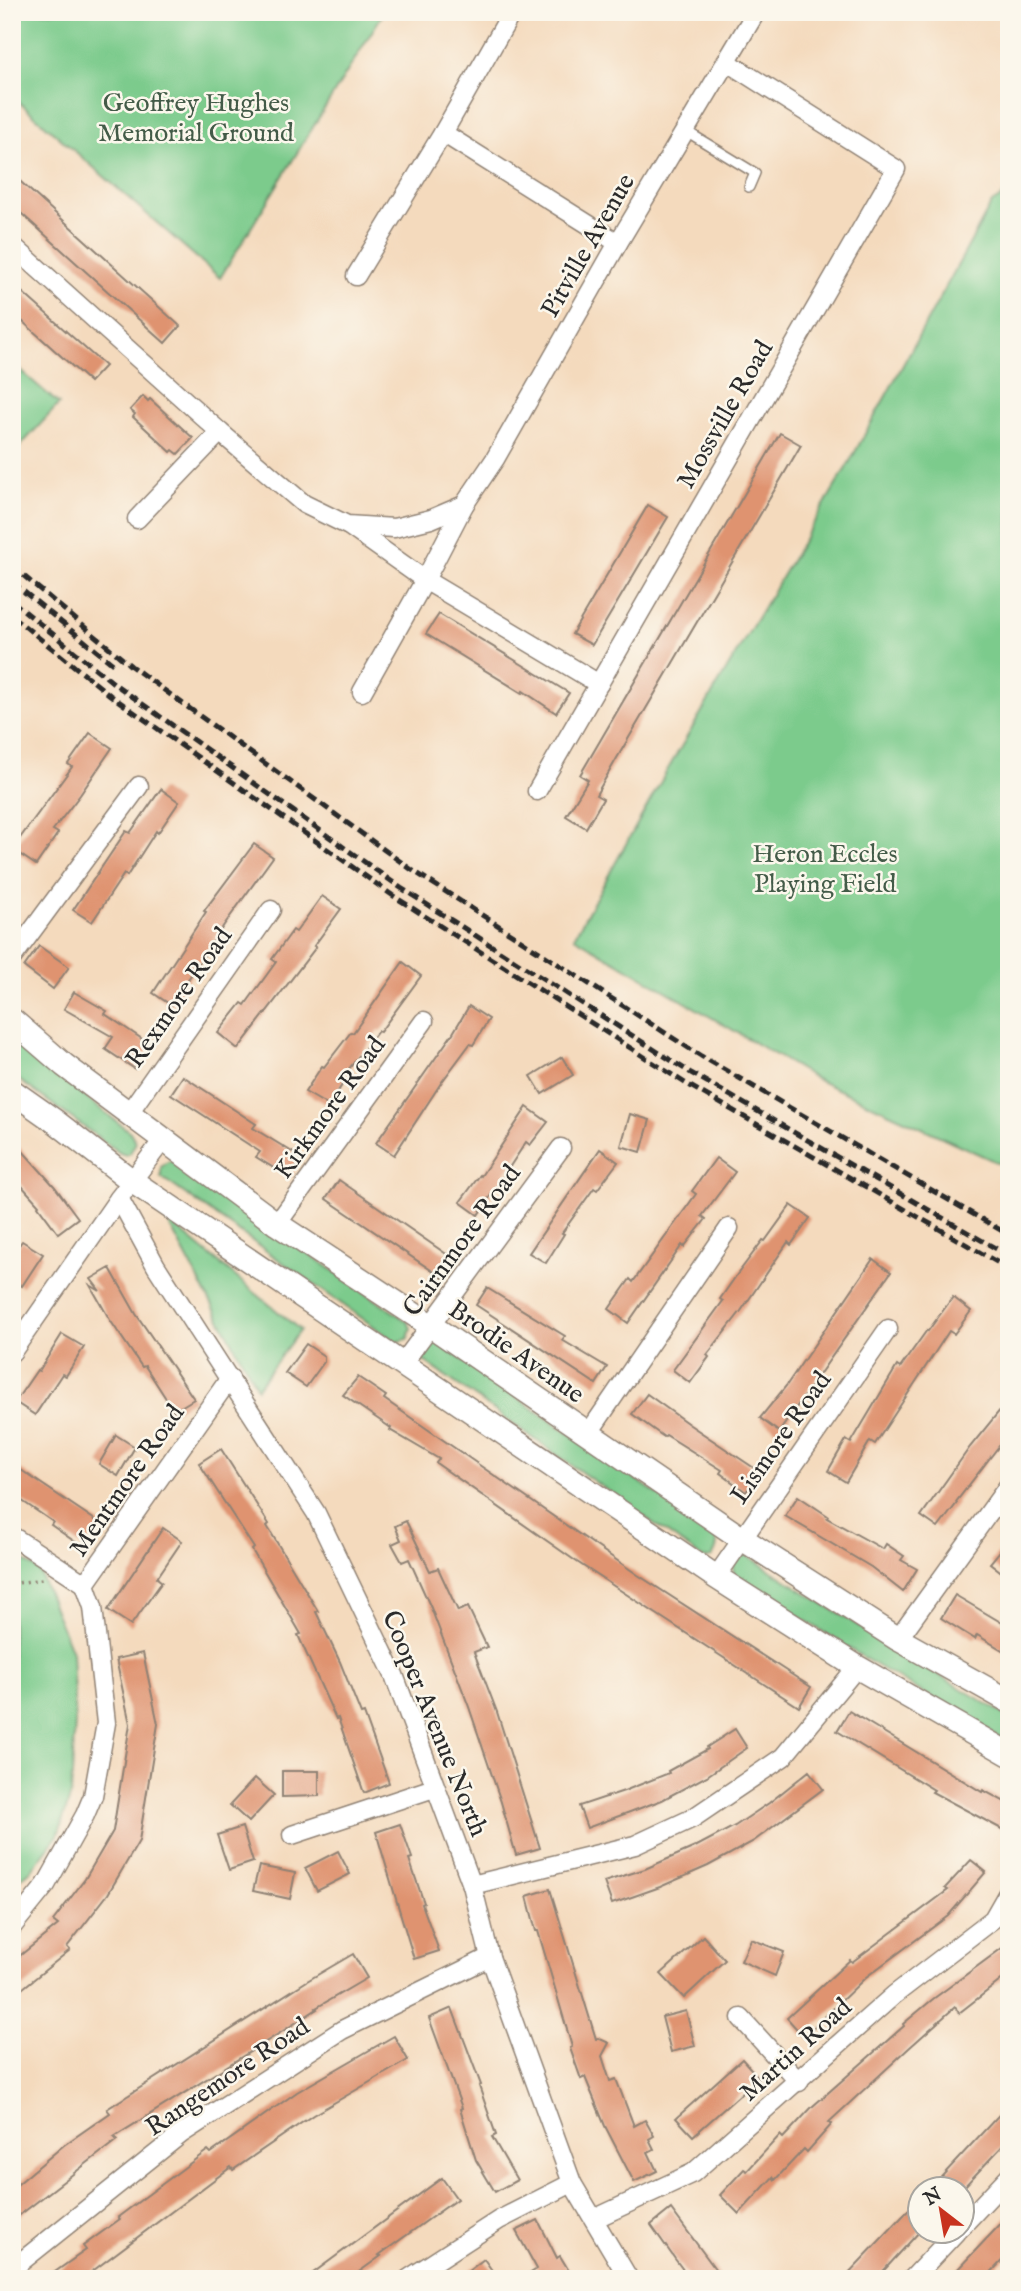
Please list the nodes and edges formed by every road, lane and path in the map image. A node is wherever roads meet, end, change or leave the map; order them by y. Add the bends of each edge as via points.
1 (512, 12) edge
2 (756, 12) edge
3 (727, 62) junction
4 (686, 131) junction
5 (443, 133) junction
6 (749, 187) dead end
7 (618, 243) junction
8 (12, 245) edge
9 (356, 275) dead end
10 (220, 432) junction
11 (464, 505) junction
12 (137, 519) dead end
13 (347, 525) junction
14 (425, 580) junction
15 (598, 684) junction
16 (362, 692) dead end
17 (139, 786) dead end
18 (537, 791) dead end
19 (271, 910) dead end
20 (12, 958) edge
21 (12, 1020) edge
22 (424, 1021) dead end
23 (12, 1091) edge
24 (128, 1114) junction
25 (163, 1140) junction
26 (561, 1148) dead end
27 (125, 1190) junction
28 (277, 1224) junction
29 (729, 1228) dead end
30 (430, 1325) junction
31 (888, 1329) dead end
32 (12, 1352) edge
33 (403, 1363) junction
34 (230, 1378) junction
35 (588, 1434) junction
36 (1009, 1485) edge
37 (12, 1536) edge
38 (741, 1538) junction
39 (716, 1577) junction
40 (42, 1578) dead end
41 (12, 1584) edge
42 (85, 1584) junction
43 (898, 1639) junction
44 (858, 1667) junction
45 (1009, 1701) edge
46 (1009, 1754) edge
47 (434, 1788) junction
48 (292, 1835) dead end
49 (472, 1885) junction
50 (1009, 1891) edge
51 (12, 1927) edge
52 (490, 1956) junction
53 (741, 2018) dead end
54 (799, 2082) junction
55 (1009, 2176) edge
56 (572, 2183) junction
57 (976, 2210) edge
58 (594, 2218) junction
59 (942, 2246) edge
60 (12, 2269) edge
61 (408, 2279) edge
62 (629, 2279) edge
63 (912, 2279) edge

1 - 5 street
2 - 3 street, Pitville Avenue
3 - 4 street, Pitville Avenue
3 - 15 street, Mossville Road via 896,169
4 - 6 lane via 755,173
4 - 7 street, Pitville Avenue
5 - 7 street
5 - 9 street
7 - 11 street, Pitville Avenue
8 - 10 street
10 - 12 street
10 - 13 street via 304,504
11 - 13 street via 394,528
11 - 14 street, Pitville Avenue
13 - 14 street
14 - 15 street
14 - 16 street, Pitville Avenue
15 - 18 street
17 - 20 street
19 - 24 street, Rexmore Road
21 - 24 street, Brodie Avenue
22 - 28 street, Kirkmore Road
23 - 27 street via 56,1122
24 - 25 street, Brodie Avenue
25 - 27 street
25 - 28 street, Brodie Avenue
26 - 30 street, Cairnmore Road
27 - 32 street
27 - 33 street
27 - 34 street, Cooper Avenue North via 156,1266
28 - 30 street, Brodie Avenue
29 - 35 street
30 - 33 street, Cairnmore Road
30 - 35 street, Brodie Avenue
31 - 38 street, Lismore Road
33 - 39 street
34 - 42 street, Mentmore Road
34 - 47 street, Cooper Avenue North via 316,1513 394,1675
35 - 38 street, Brodie Avenue
36 - 43 street
37 - 42 street
38 - 39 street, Lismore Road
38 - 43 street, Brodie Avenue
39 - 44 street
40 - 41 path
42 - 51 street, Mentmore Road via 93,1607 106,1723 93,1796 47,1885
43 - 45 street, Brodie Avenue
44 - 46 street
44 - 49 street via 783,1757 693,1818 635,1845
47 - 48 street
47 - 49 street, Cooper Avenue North
49 - 52 street, Cooper Avenue North
50 - 54 street, Martin Road via 993,1919 894,1995
52 - 56 street, Cooper Avenue North
52 - 60 street, Rangemore Road via 342,2030 181,2134
53 - 54 street
54 - 58 street, Martin Road via 692,2173
55 - 57 street
56 - 58 street, Cooper Avenue North
56 - 61 street via 499,2220
58 - 62 street, Cooper Avenue North
59 - 63 street

